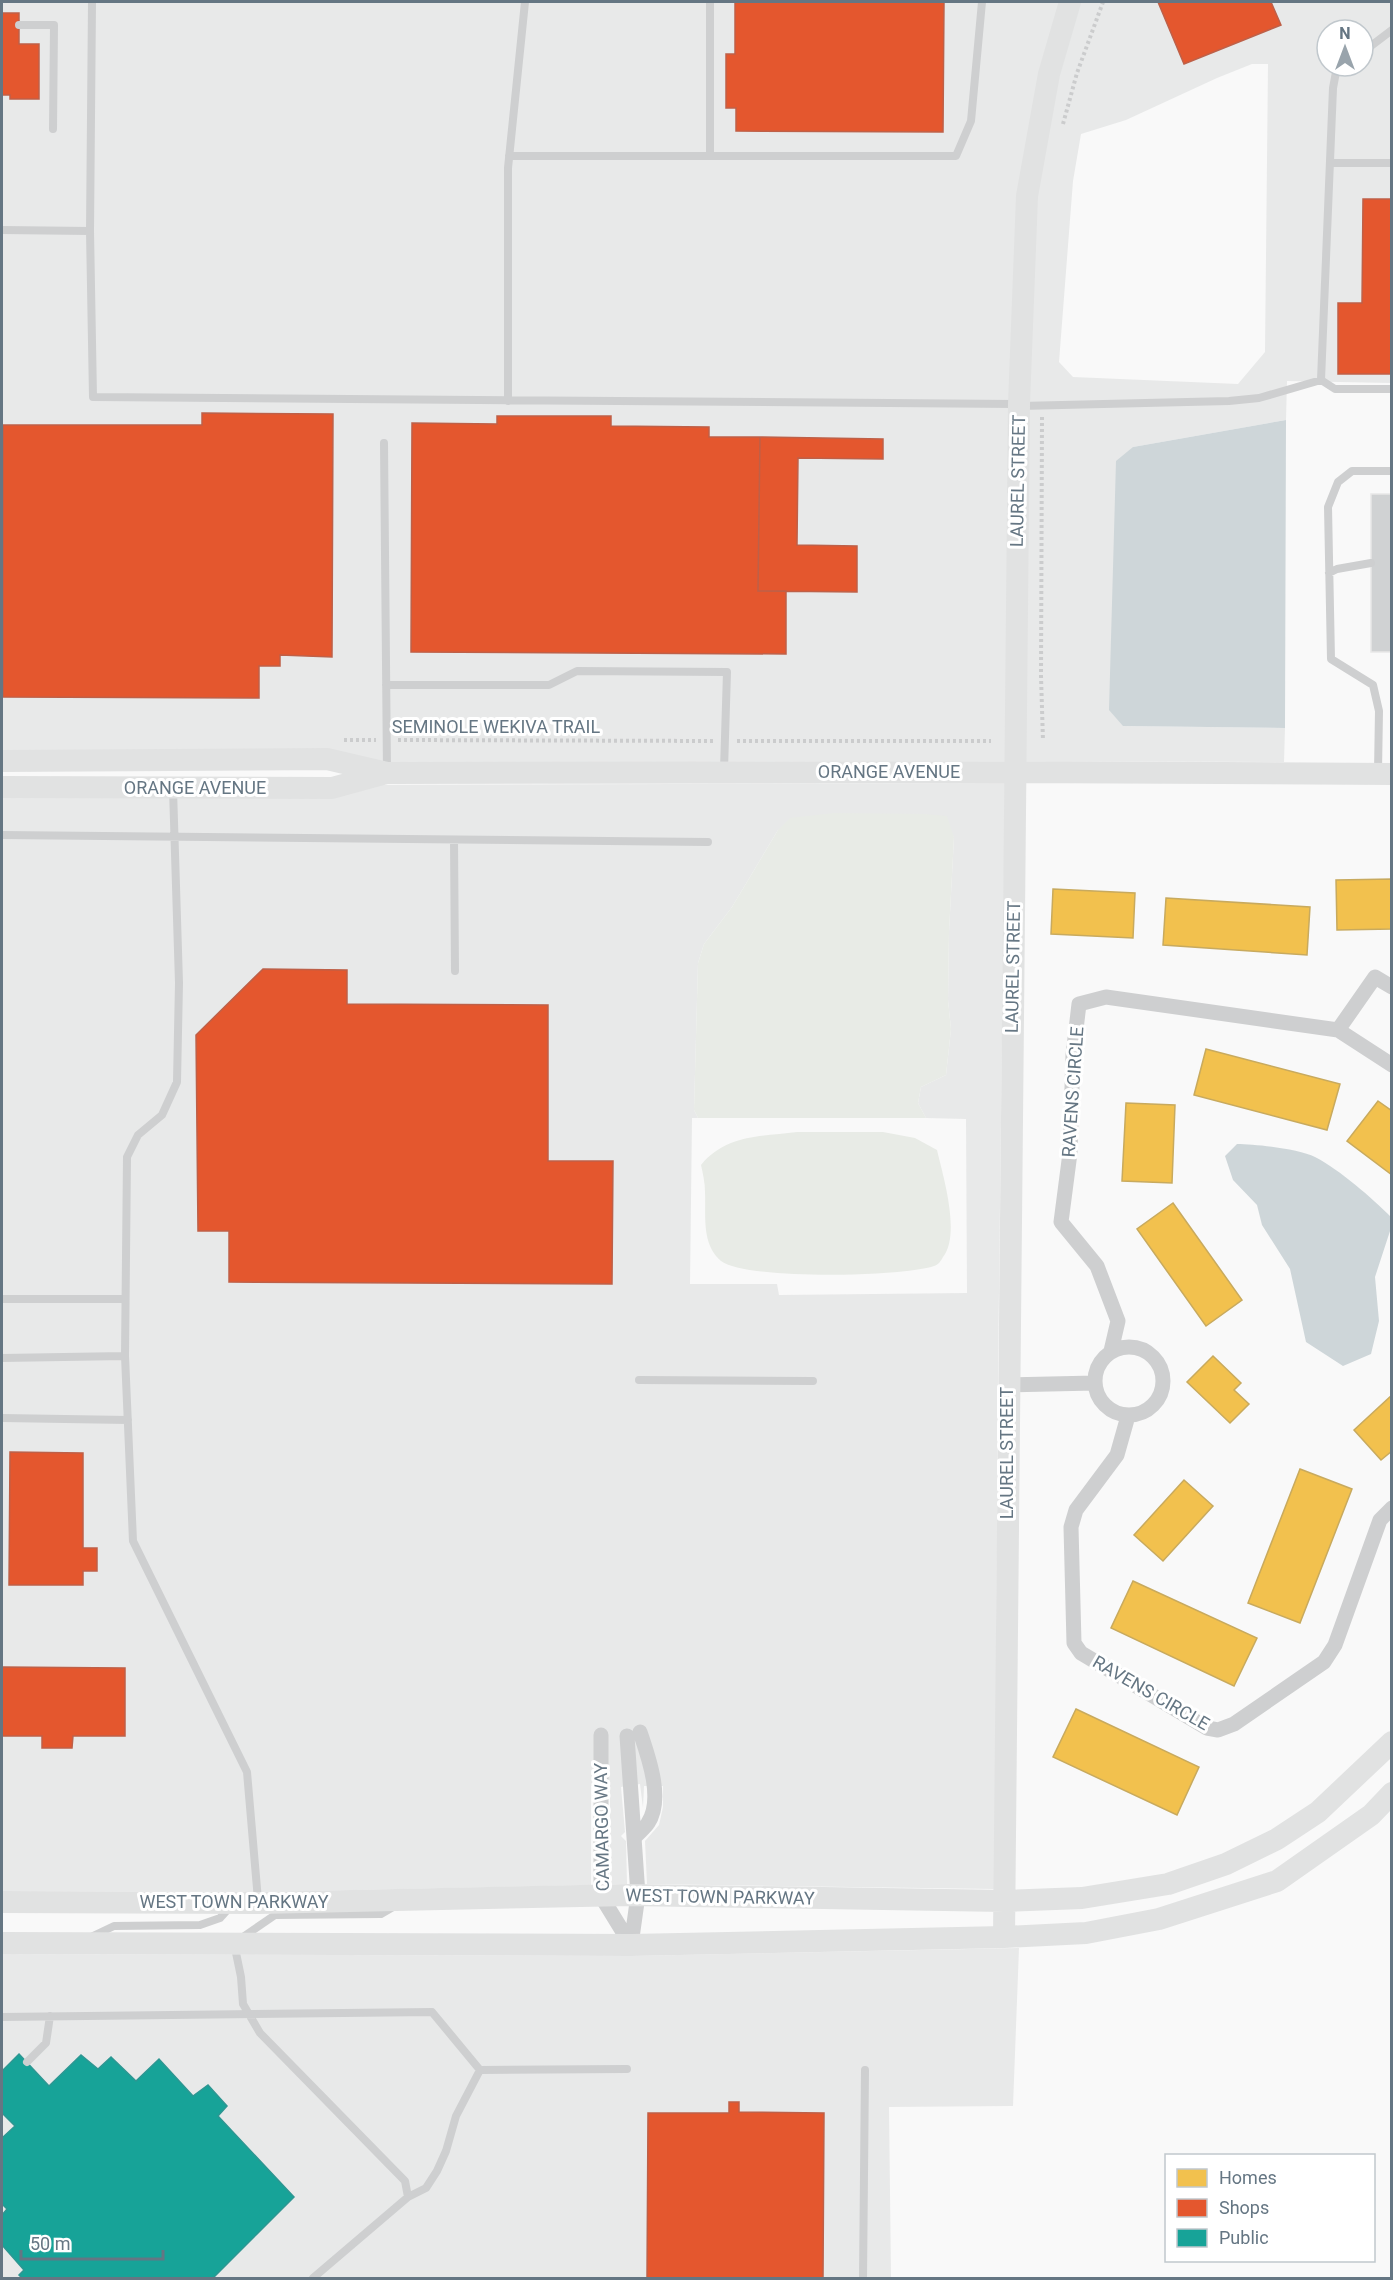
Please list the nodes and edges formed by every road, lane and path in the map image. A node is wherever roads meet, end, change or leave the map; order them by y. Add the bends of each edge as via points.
1 (92, 2) edge
2 (525, 2) edge
3 (710, 2) edge
4 (982, 2) edge
5 (1070, 2) edge
6 (1103, 3) edge
7 (19, 25) dead end
8 (1392, 30) edge
9 (1375, 43) edge
10 (1335, 78) edge
11 (1062, 128) dead end
12 (53, 129) dead end
13 (509, 156) junction
14 (710, 156) junction
15 (1330, 162) junction
16 (1392, 164) edge
17 (2, 230) edge
18 (90, 231) junction
19 (1321, 380) junction
20 (1392, 389) edge
21 (508, 401) junction
22 (1019, 405) junction
23 (1042, 433) dead end
24 (384, 443) dead end
25 (1392, 471) edge
26 (1371, 563) dead end
27 (1329, 573) junction
28 (386, 685) junction
29 (339, 740) dead end
30 (387, 740) junction
31 (725, 741) junction
32 (991, 741) dead end
33 (1043, 741) dead end
34 (2, 761) edge
35 (1015, 772) junction
36 (387, 773) junction
37 (724, 773) junction
38 (1385, 774) edge
39 (2, 787) edge
40 (173, 788) junction
41 (2, 835) edge
42 (176, 837) junction
43 (454, 840) junction
44 (708, 842) dead end
45 (455, 971) dead end
46 (1392, 987) edge
47 (1338, 1030) junction
48 (1392, 1065) edge
49 (2, 1299) edge
50 (125, 1299) junction
51 (1111, 1351) junction
52 (125, 1356) junction
53 (2, 1358) edge
54 (639, 1380) dead end
55 (813, 1381) dead end
56 (1095, 1383) junction
57 (1008, 1385) junction
58 (1128, 1416) junction
59 (2, 1418) edge
60 (128, 1420) junction
61 (1392, 1508) edge
62 (601, 1735) dead end
63 (1392, 1742) edge
64 (1392, 1793) edge
65 (635, 1837) junction
66 (638, 1895) junction
67 (601, 1896) junction
68 (407, 1900) junction
69 (1005, 1901) junction
70 (2, 1902) edge
71 (233, 1903) junction
72 (259, 1903) junction
73 (1004, 1937) junction
74 (2, 1943) edge
75 (78, 1943) junction
76 (234, 1944) junction
77 (631, 1945) junction
78 (250, 2015) junction
79 (50, 2016) junction
80 (2, 2017) edge
81 (27, 2062) dead end
82 (627, 2069) dead end
83 (480, 2070) junction
84 (865, 2070) dead end
85 (408, 2198) junction
86 (313, 2278) edge
87 (863, 2278) edge

1 - 18 lane
2 - 13 lane
3 - 14 lane
4 - 14 lane via 971,121 956,156
5 - 22 street, LAUREL STREET via 1049,74 1028,196
6 - 11 path
7 - 12 lane via 54,25
8 - 9 lane
10 - 15 lane
13 - 14 lane
13 - 21 lane
15 - 16 lane
15 - 19 lane
17 - 18 lane
18 - 21 lane via 93,397
19 - 20 lane via 1335,389
19 - 22 lane via 1259,398 1228,401
21 - 22 lane
22 - 35 street, LAUREL STREET
23 - 33 path
24 - 28 lane
25 - 27 lane via 1353,471 1338,483 1328,507
26 - 27 lane
27 - 38 lane via 1331,659 1373,686
28 - 30 lane
28 - 31 lane via 549,685 577,671 727,672
29 - 30 path, SEMINOLE WEKIVA TRAIL
30 - 31 path, SEMINOLE WEKIVA TRAIL
30 - 36 lane
31 - 32 path, SEMINOLE WEKIVA TRAIL
31 - 37 lane
34 - 36 street, ORANGE AVENUE via 327,759
35 - 37 street, ORANGE AVENUE
35 - 38 street, ORANGE AVENUE
35 - 57 street, LAUREL STREET
36 - 37 street, ORANGE AVENUE
36 - 40 street, ORANGE AVENUE via 332,788
39 - 40 street, ORANGE AVENUE
40 - 42 lane
41 - 42 lane
42 - 43 lane
42 - 50 lane via 177,1082 162,1115 138,1136 127,1157
43 - 44 lane
43 - 45 lane
46 - 47 street via 1375,976
47 - 48 street, RAVENS CIRCLE
47 - 51 street, RAVENS CIRCLE via 1106,997 1079,1004 1070,1153 1061,1222 1097,1266 1118,1321
49 - 50 lane
50 - 52 lane
51 - 56 street, RAVENS CIRCLE via 1098,1364
51 - 58 street via 1128,1347 1146,1351 1159,1364 1163,1381 1159,1398 1146,1411
52 - 53 lane
52 - 60 lane
54 - 55 lane
56 - 57 street
56 - 58 street via 1098,1398 1111,1411
57 - 69 street, LAUREL STREET
58 - 61 street, RAVENS CIRCLE via 1117,1455 1076,1510 1071,1527 1074,1643 1082,1653 1207,1728 1218,1730 1234,1724 1324,1662 1335,1645 1380,1520
59 - 60 lane
60 - 72 lane via 133,1541 247,1772
62 - 67 street, CAMARGO WAY
63 - 69 street, WEST TOWN PARKWAY via 1318,1812 1277,1839 1226,1864 1157,1886 1082,1898
64 - 73 street via 1371,1815 1277,1881 1159,1919 1086,1933
65 - 65 street, CAMARGO WAY via 633,1734 653,1773 654,1804 649,1822
65 - 66 street, CAMARGO WAY
66 - 67 street, WEST TOWN PARKWAY
66 - 69 street, WEST TOWN PARKWAY
66 - 77 street, CAMARGO WAY
67 - 68 street, WEST TOWN PARKWAY
67 - 77 street, CAMARGO WAY
68 - 72 street, WEST TOWN PARKWAY
68 - 76 lane via 381,1914 275,1915
69 - 73 street, LAUREL STREET
70 - 71 street, WEST TOWN PARKWAY
71 - 72 street, WEST TOWN PARKWAY
71 - 75 lane via 220,1918 200,1925 114,1926
73 - 77 street
74 - 75 street
75 - 76 street
76 - 77 street
76 - 78 lane via 243,2004
78 - 79 lane
78 - 83 lane via 432,2012
78 - 85 lane via 260,2033 405,2181
79 - 80 lane
79 - 81 lane via 46,2043
82 - 83 lane
83 - 85 lane via 456,2116 437,2171 426,2188
84 - 87 lane
85 - 86 lane

